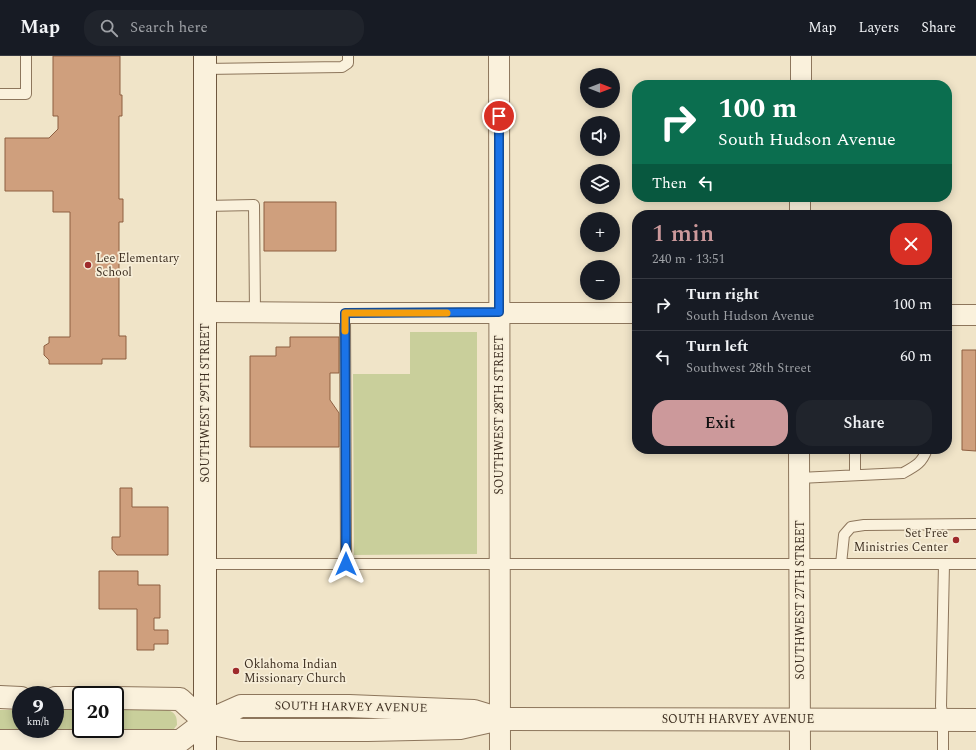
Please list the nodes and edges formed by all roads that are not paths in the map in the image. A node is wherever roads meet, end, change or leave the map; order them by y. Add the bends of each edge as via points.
1 (26, 56) edge
2 (348, 56) edge
3 (500, 56) edge
4 (801, 56) edge
5 (205, 62) edge
6 (801, 80) edge
7 (0, 94) edge
8 (205, 206) junction
9 (204, 312) junction
10 (255, 312) junction
11 (499, 312) junction
12 (345, 313) junction
13 (632, 313) edge
14 (952, 314) edge
15 (976, 315) edge
16 (799, 454) edge
17 (855, 454) edge
18 (925, 454) edge
19 (855, 475) junction
20 (799, 478) junction
21 (976, 524) edge
22 (205, 564) junction
23 (346, 564) junction
24 (799, 564) junction
25 (841, 564) junction
26 (944, 564) junction
27 (976, 564) edge
28 (500, 565) junction
29 (0, 698) edge
30 (12, 698) edge
31 (124, 698) edge
32 (500, 719) junction
33 (800, 720) junction
34 (943, 720) junction
35 (976, 720) edge
36 (205, 722) junction
37 (5, 744) edge
38 (205, 750) edge
39 (500, 750) edge
40 (800, 750) edge
41 (943, 750) edge

1 - 7 lane via 26,94
2 - 5 lane via 348,63 342,67
3 - 11 street, SOUTHWEST 28TH STREET
4 - 6 street
5 - 8 street, SOUTHWEST 29TH STREET
8 - 9 street, SOUTHWEST 29TH STREET
8 - 10 lane via 254,205
9 - 10 street
9 - 22 street, SOUTHWEST 29TH STREET
10 - 12 street
11 - 12 street
11 - 13 street
11 - 28 street, SOUTHWEST 28TH STREET
12 - 23 lane
14 - 15 street
16 - 20 street, SOUTHWEST 27TH STREET
17 - 19 lane
18 - 19 lane via 918,465 903,473
19 - 20 lane
20 - 24 street, SOUTHWEST 27TH STREET
21 - 25 lane via 852,527 844,535
22 - 23 lane
22 - 36 street, SOUTHWEST 29TH STREET
23 - 28 lane
24 - 25 lane
24 - 28 lane
24 - 33 street, SOUTHWEST 27TH STREET
25 - 26 lane
26 - 27 lane
26 - 34 lane via 941,706
28 - 32 street, SOUTHWEST 28TH STREET
29 - 30 street
31 - 36 street via 180,699
32 - 33 street, SOUTH HARVEY AVENUE
32 - 36 street, SOUTH HARVEY AVENUE via 474,711 349,706 241,706
32 - 39 street, SOUTHWEST 28TH STREET
33 - 34 street, SOUTH HARVEY AVENUE
33 - 40 street, SOUTHWEST 27TH STREET
34 - 35 street, SOUTH HARVEY AVENUE
34 - 41 lane
36 - 37 street, SOUTH HARVEY AVENUE via 180,741
36 - 38 street, SOUTHWEST 29TH STREET

